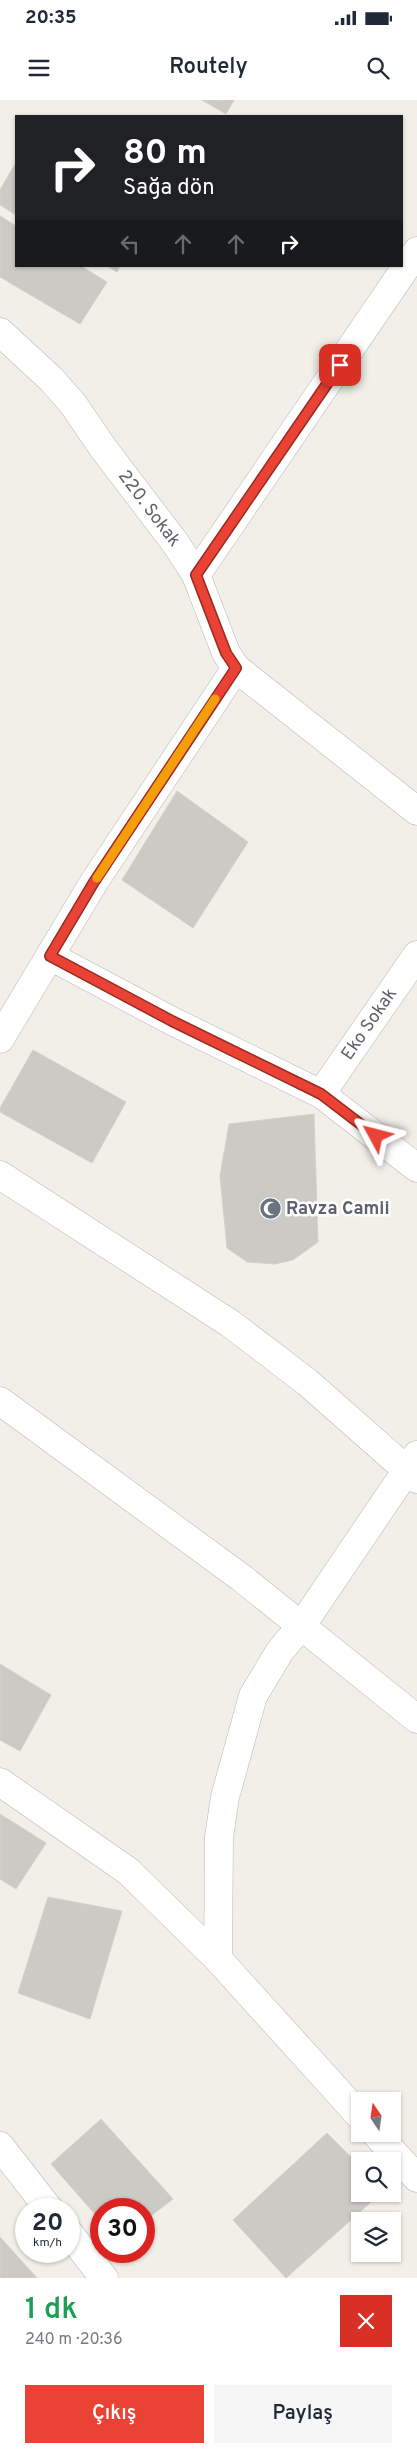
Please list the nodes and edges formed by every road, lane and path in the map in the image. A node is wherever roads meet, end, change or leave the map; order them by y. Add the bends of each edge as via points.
1 (417, 251) edge
2 (0, 332) edge
3 (196, 575) junction
4 (236, 668) junction
5 (417, 811) edge
6 (417, 955) edge
7 (50, 956) junction
8 (0, 1039) edge
9 (321, 1094) junction
10 (417, 1168) edge
11 (0, 1175) edge
12 (0, 1401) edge
13 (414, 1468) edge
14 (302, 1625) junction
15 (417, 1719) edge
16 (0, 1782) edge
17 (218, 1959) junction
18 (351, 2106) edge
19 (383, 2142) edge
20 (0, 2146) edge
21 (417, 2178) edge
22 (40, 2198) edge
23 (80, 2248) edge
24 (104, 2278) edge

1 - 3 street
2 - 3 street, 220. Sokak via 73,404
3 - 4 street, 220. Sokak via 226,653
4 - 5 street, 220. Sokak
4 - 7 street via 94,882
6 - 9 street, Eko Sokak
7 - 8 street
7 - 9 street via 172,1021
9 - 10 street
11 - 13 street via 231,1324
12 - 14 street
13 - 14 street
14 - 15 street
14 - 17 street via 280,1650 253,1696 237,1752 219,1837
16 - 17 street via 128,1871
17 - 18 street
19 - 21 street
20 - 22 street
23 - 24 street

